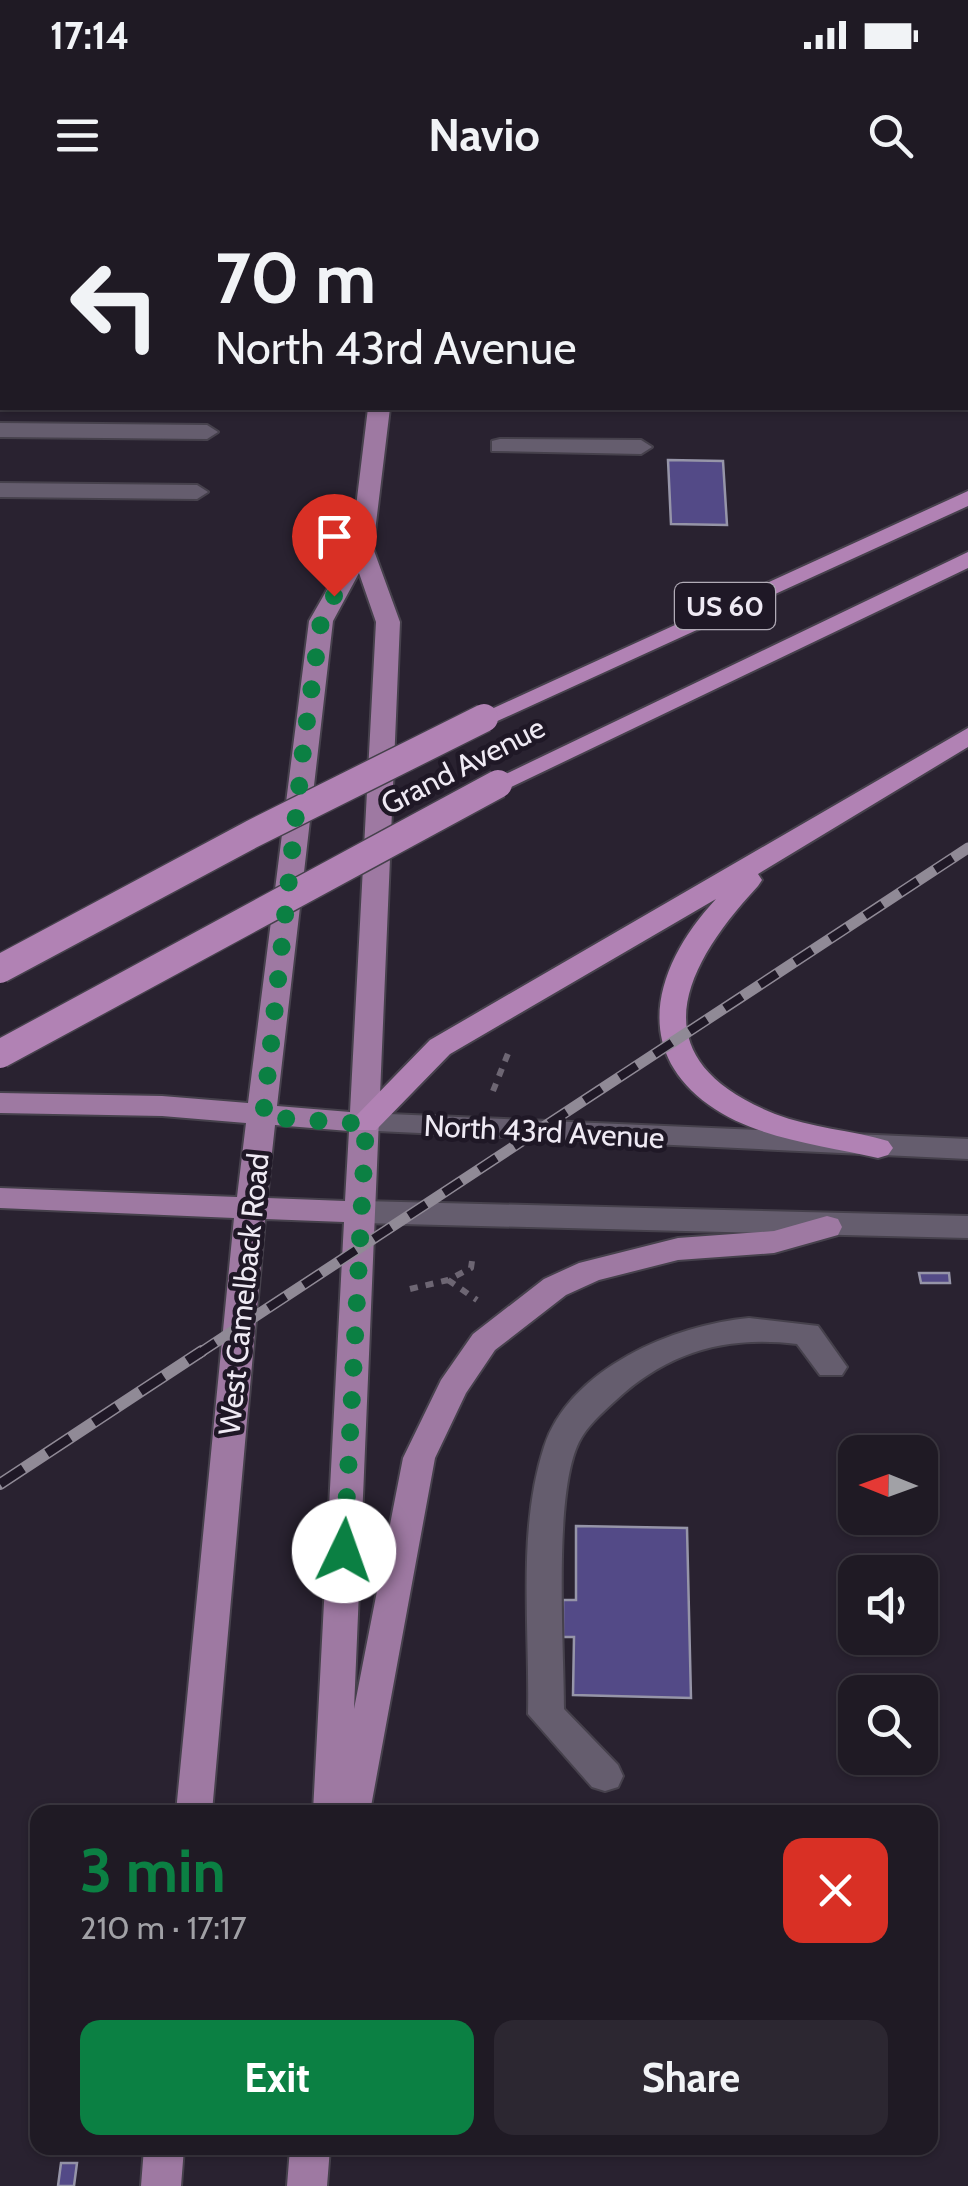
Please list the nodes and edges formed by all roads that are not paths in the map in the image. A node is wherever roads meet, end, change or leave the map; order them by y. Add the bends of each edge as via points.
1 (379, 410) edge
2 (0, 430) edge
3 (207, 432) dead end
4 (500, 446) dead end
5 (642, 447) dead end
6 (0, 490) edge
7 (197, 492) dead end
8 (968, 498) edge
9 (362, 548) junction
10 (968, 559) edge
11 (968, 736) edge
12 (776, 853) junction
13 (0, 970) edge
14 (0, 1054) edge
15 (0, 1103) edge
16 (263, 1117) junction
17 (366, 1124) junction
18 (878, 1148) junction
19 (968, 1149) edge
20 (0, 1198) edge
21 (252, 1206) junction
22 (362, 1212) junction
23 (827, 1227) junction
24 (968, 1227) edge
25 (831, 1368) dead end
26 (605, 1776) dead end
27 (195, 1805) edge
28 (331, 1805) edge
29 (353, 1805) edge
30 (163, 2155) edge
31 (309, 2155) edge
32 (161, 2186) edge
33 (307, 2186) edge

1 - 9 main road, West Camelback Road
2 - 3 main road
4 - 5 main road
6 - 7 main road
8 - 13 highway, Grand Avenue / US 60, bridge via 484,718
9 - 16 main road, West Camelback Road via 321,621
9 - 17 main road, West Camelback Road via 388,622
10 - 14 highway, Grand Avenue / US 60, bridge via 498,784
11 - 12 highway
12 - 17 highway via 440,1047
12 - 18 highway via 733,895 687,958 672,990 673,1040 690,1071 725,1100 764,1120
15 - 16 main road, North 43rd Avenue via 162,1106
16 - 17 main road, North 43rd Avenue
16 - 21 main road, West Camelback Road
17 - 18 main road, North 43rd Avenue
17 - 22 main road, West Camelback Road
18 - 19 main road, North 43rd Avenue
20 - 21 main road
21 - 22 main road
21 - 27 main road, West Camelback Road
22 - 23 main road
22 - 28 main road, West Camelback Road
23 - 24 main road
23 - 29 main road via 774,1242 678,1249 590,1270 555,1287 484,1342 452,1388 419,1458
25 - 26 main road via 808,1334 770,1328 724,1330 669,1344 621,1373 562,1441 552,1506 546,1714
30 - 32 main road
31 - 33 main road

